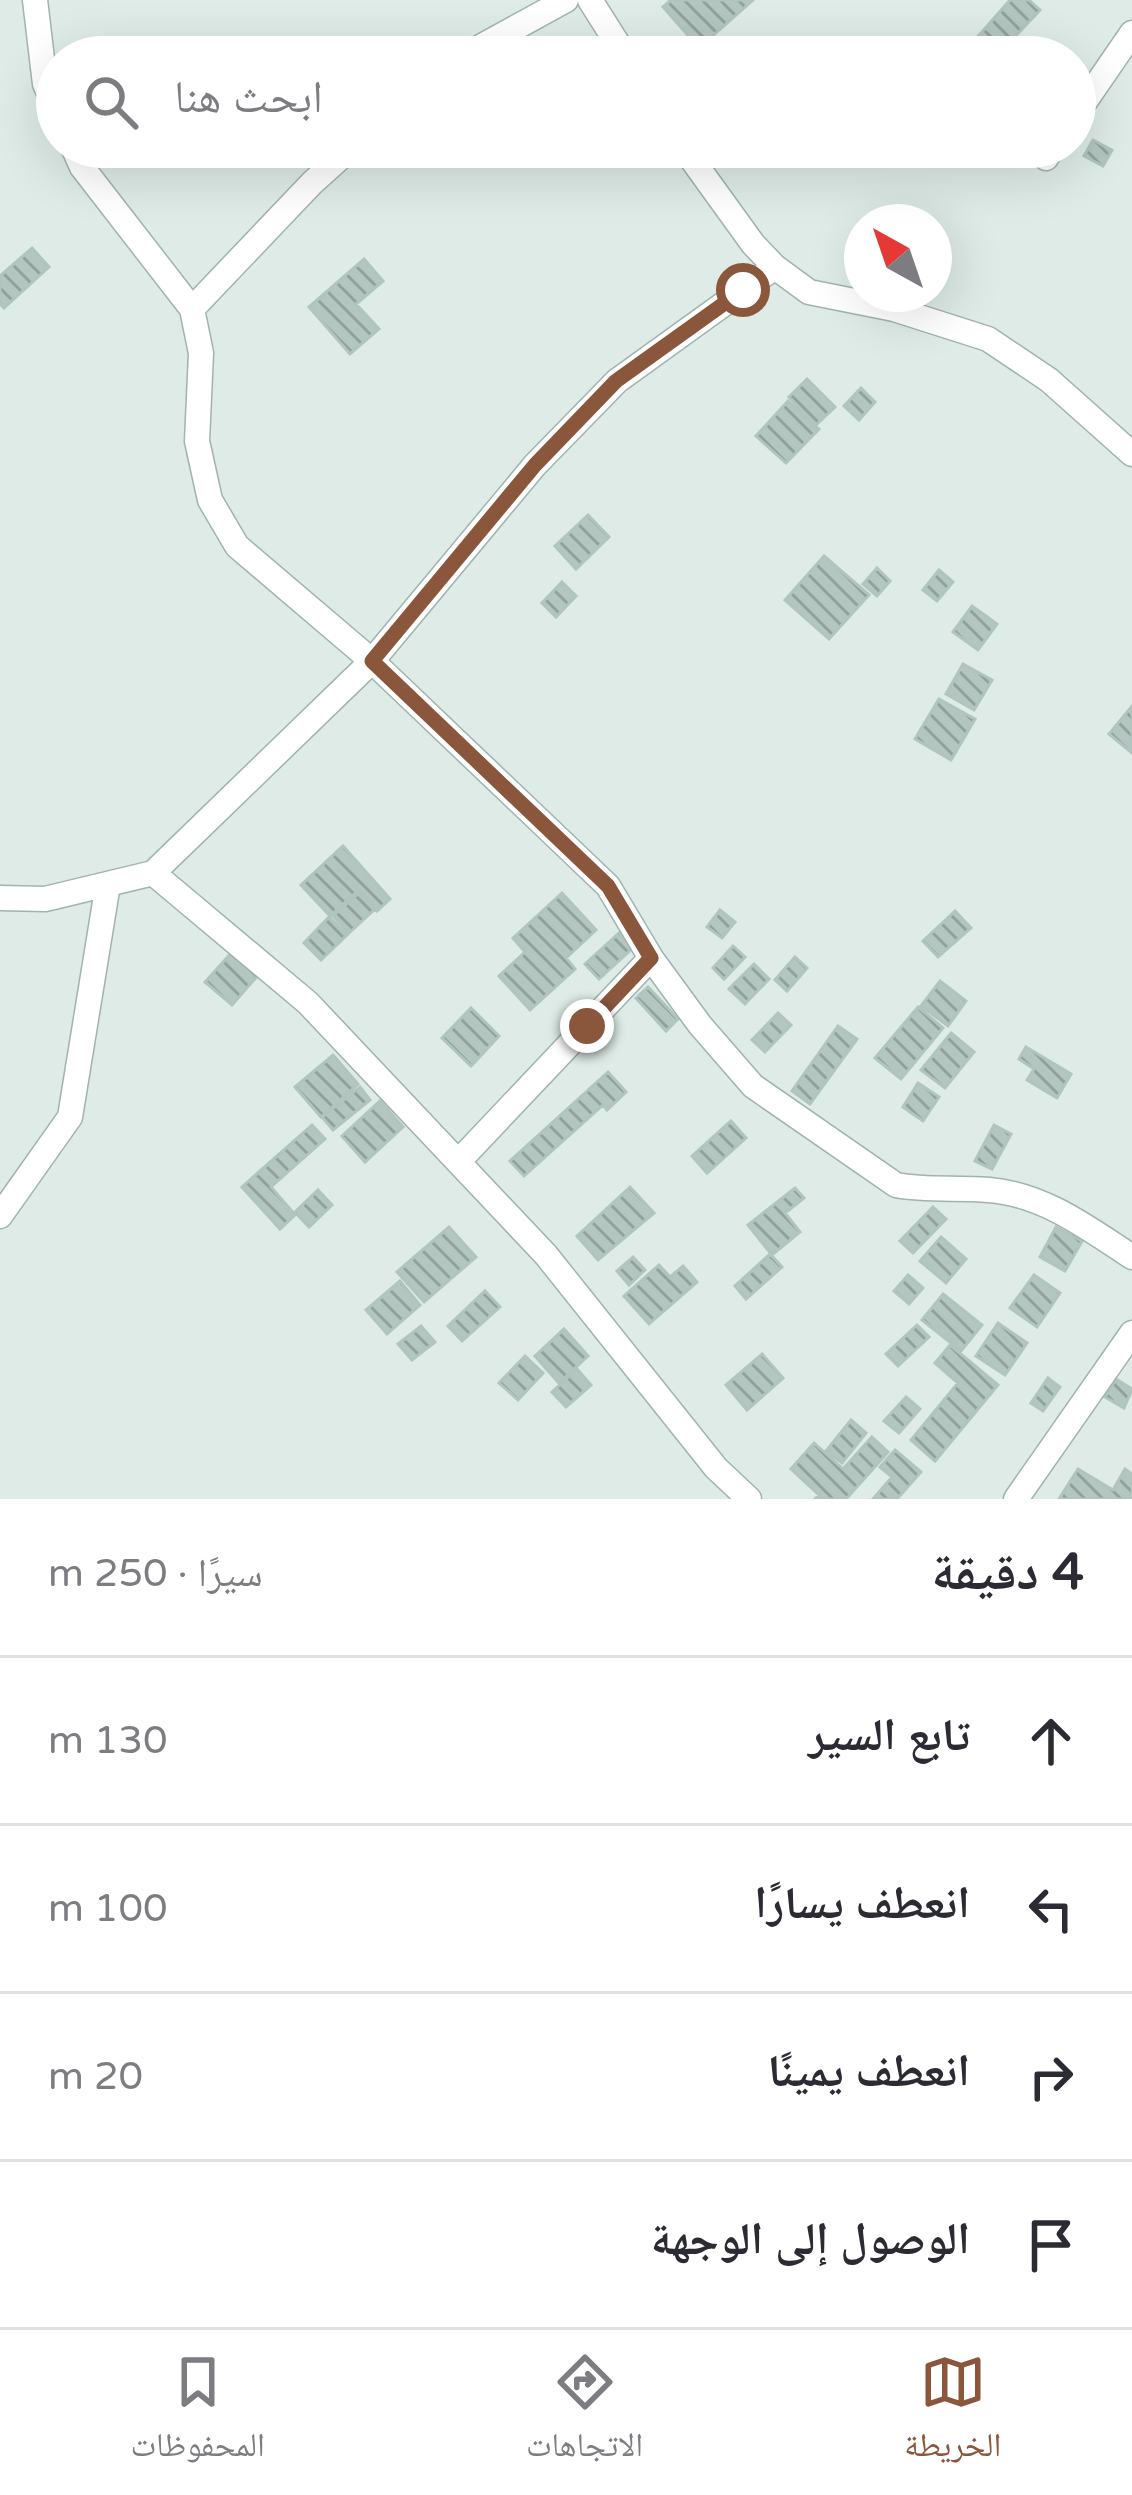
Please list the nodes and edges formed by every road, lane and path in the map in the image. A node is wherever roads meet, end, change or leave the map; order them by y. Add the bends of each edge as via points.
1 (35, 0) edge
2 (566, 0) edge
3 (590, 0) edge
4 (1132, 33) edge
5 (39, 36) edge
6 (500, 36) edge
7 (613, 36) edge
8 (1096, 85) edge
9 (83, 168) edge
10 (329, 168) edge
11 (697, 168) edge
12 (775, 267) junction
13 (192, 309) junction
14 (1132, 454) edge
15 (372, 661) junction
16 (153, 874) junction
17 (109, 884) junction
18 (0, 898) edge
19 (651, 958) junction
20 (458, 1162) junction
21 (0, 1216) edge
22 (1132, 1257) edge
23 (1132, 1333) edge
24 (749, 1499) edge
25 (1016, 1499) edge

1 - 5 street
2 - 6 street
3 - 7 street
4 - 8 street
9 - 13 street
10 - 13 street
11 - 12 street
12 - 14 street via 809,292 988,339 1049,380
12 - 15 street via 616,381
13 - 15 street via 201,353 197,441 209,500 236,546
15 - 16 street
15 - 19 street via 608,886
16 - 17 street
16 - 20 street via 308,1003
17 - 18 street via 45,899
17 - 21 street via 70,1117
19 - 20 street
19 - 22 street via 753,1086 896,1185 993,1190 1059,1209
20 - 24 street
23 - 25 street

